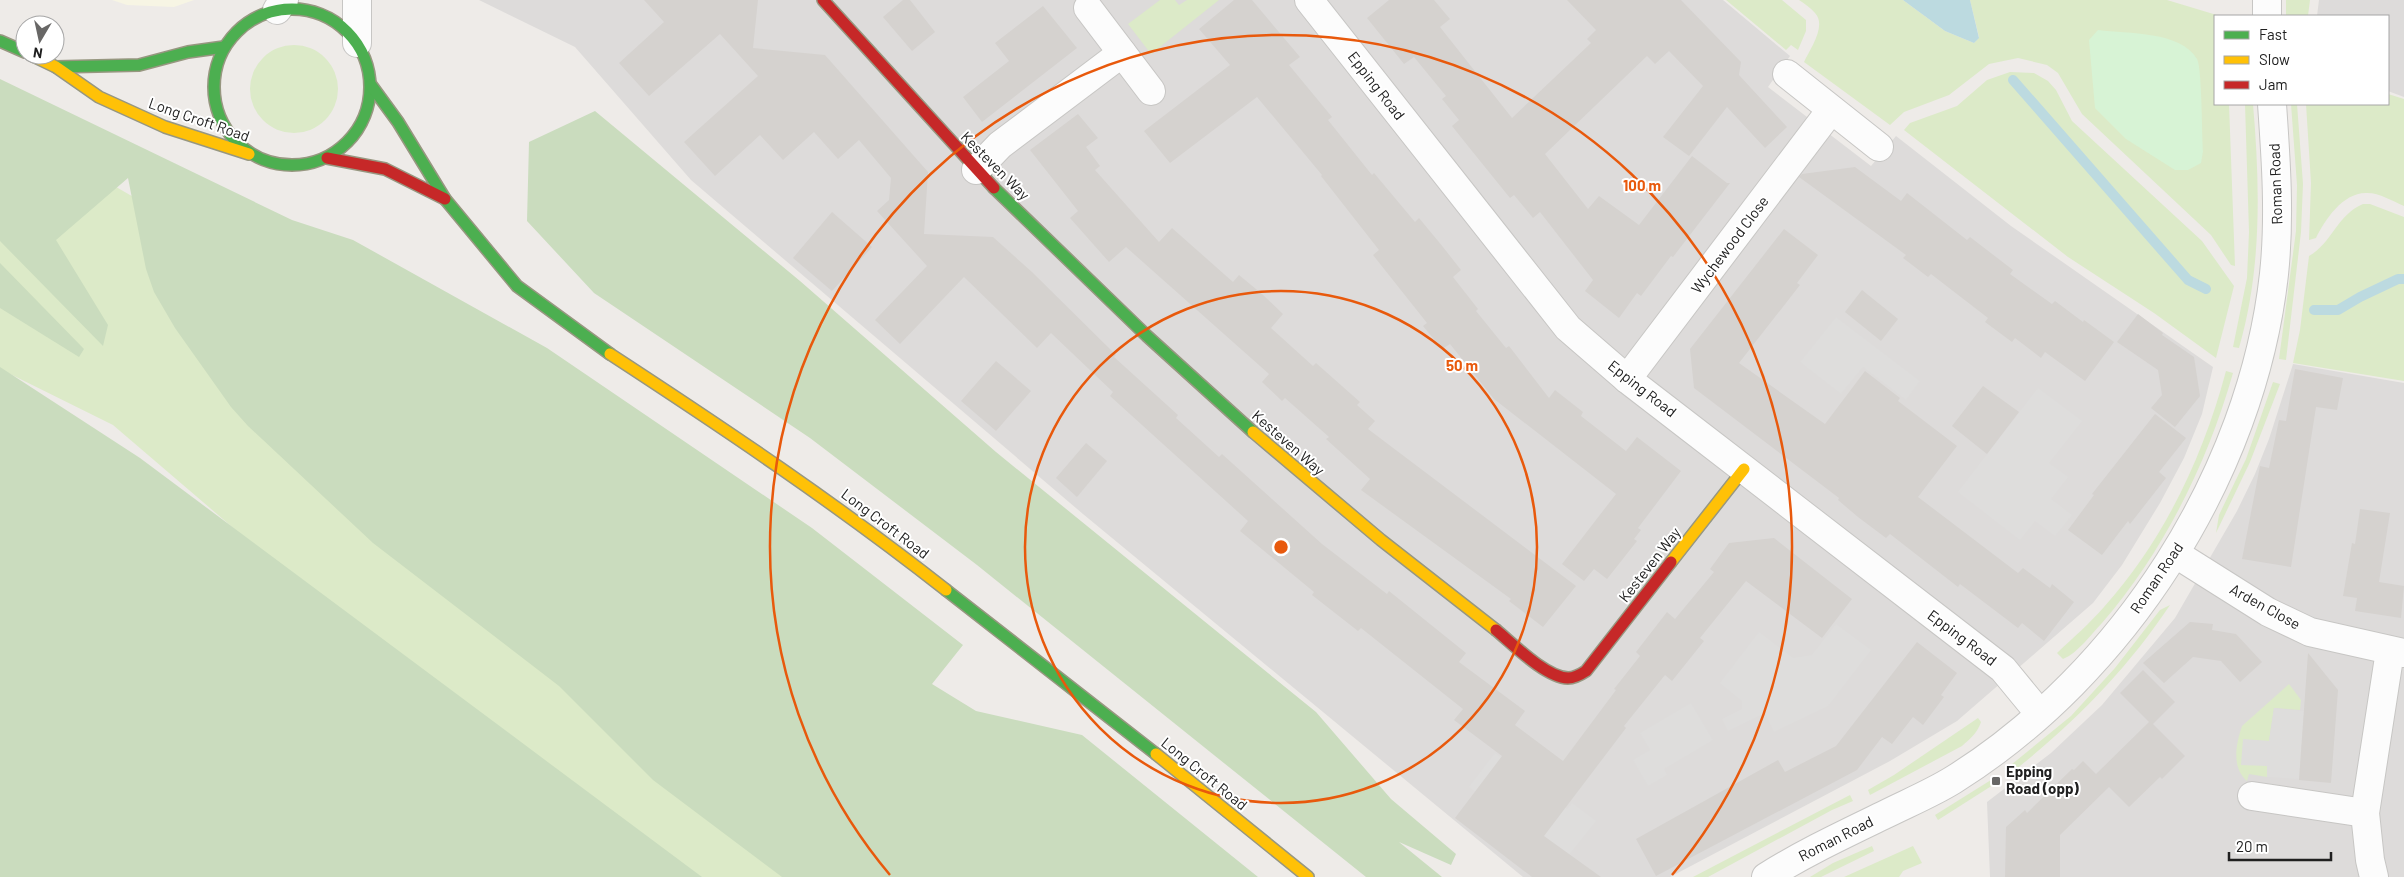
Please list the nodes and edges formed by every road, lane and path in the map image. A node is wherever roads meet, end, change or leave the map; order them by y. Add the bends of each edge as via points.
1 (357, 0) edge
2 (823, 0) edge
3 (1309, 0) edge
4 (2267, 0) edge
5 (280, 5) edge
6 (1088, 8) dead end
7 (2267, 15) edge
8 (0, 41) edge
9 (357, 43) junction
10 (224, 47) junction
11 (15, 48) edge
12 (1122, 53) junction
13 (56, 66) joint
14 (1787, 74) dead end
15 (371, 85) junction
16 (1151, 91) dead end
17 (2272, 105) edge
18 (1831, 110) junction
19 (1879, 147) dead end
20 (254, 156) junction
21 (327, 158) junction
22 (976, 170) junction
23 (445, 199) junction
24 (1628, 379) junction
25 (1744, 469) junction
26 (2176, 554) junction
27 (2397, 652) edge
28 (2040, 714) junction
29 (2252, 796) dead end
30 (2365, 813) junction
31 (1308, 877) edge
32 (1766, 877) edge
33 (2374, 877) edge

1 - 9 street
2 - 22 street, Kesteven Way
3 - 24 street, Epping Road via 1568,328
4 - 7 street
5 - 9 street via 333,19
5 - 10 street via 251,20
6 - 12 street
8 - 11 street
9 - 15 street via 366,59
10 - 13 street, Long Croft Road via 188,52 139,65
10 - 20 street via 215,70 214,96 220,120 234,140
12 - 16 street
12 - 22 street via 1000,145
13 - 20 street, Long Croft Road via 99,97 165,128
14 - 18 street
15 - 21 street via 368,107 360,128
15 - 23 street, Long Croft Road via 398,122
17 - 26 street, Roman Road via 2277,242 2265,332 2232,436 2213,482
18 - 19 street
18 - 24 street, Wychewood Close
20 - 21 street via 278,164 303,165
21 - 23 street, Long Croft Road via 385,169
22 - 25 street, Kesteven Way via 1147,336 1291,466 1549,672 1575,678 1586,671
23 - 31 street, Long Croft Road via 517,286 591,341 740,438 865,526 1152,750
24 - 25 street, Epping Road
25 - 28 street, Epping Road via 2003,669
26 - 27 street, Arden Close via 2268,612 2310,632
26 - 28 street, Roman Road via 2147,598 2113,638
27 - 30 street, Arden Close
28 - 32 street, Roman Road via 1953,780 1797,858
29 - 30 street
30 - 33 street, Arden Close

